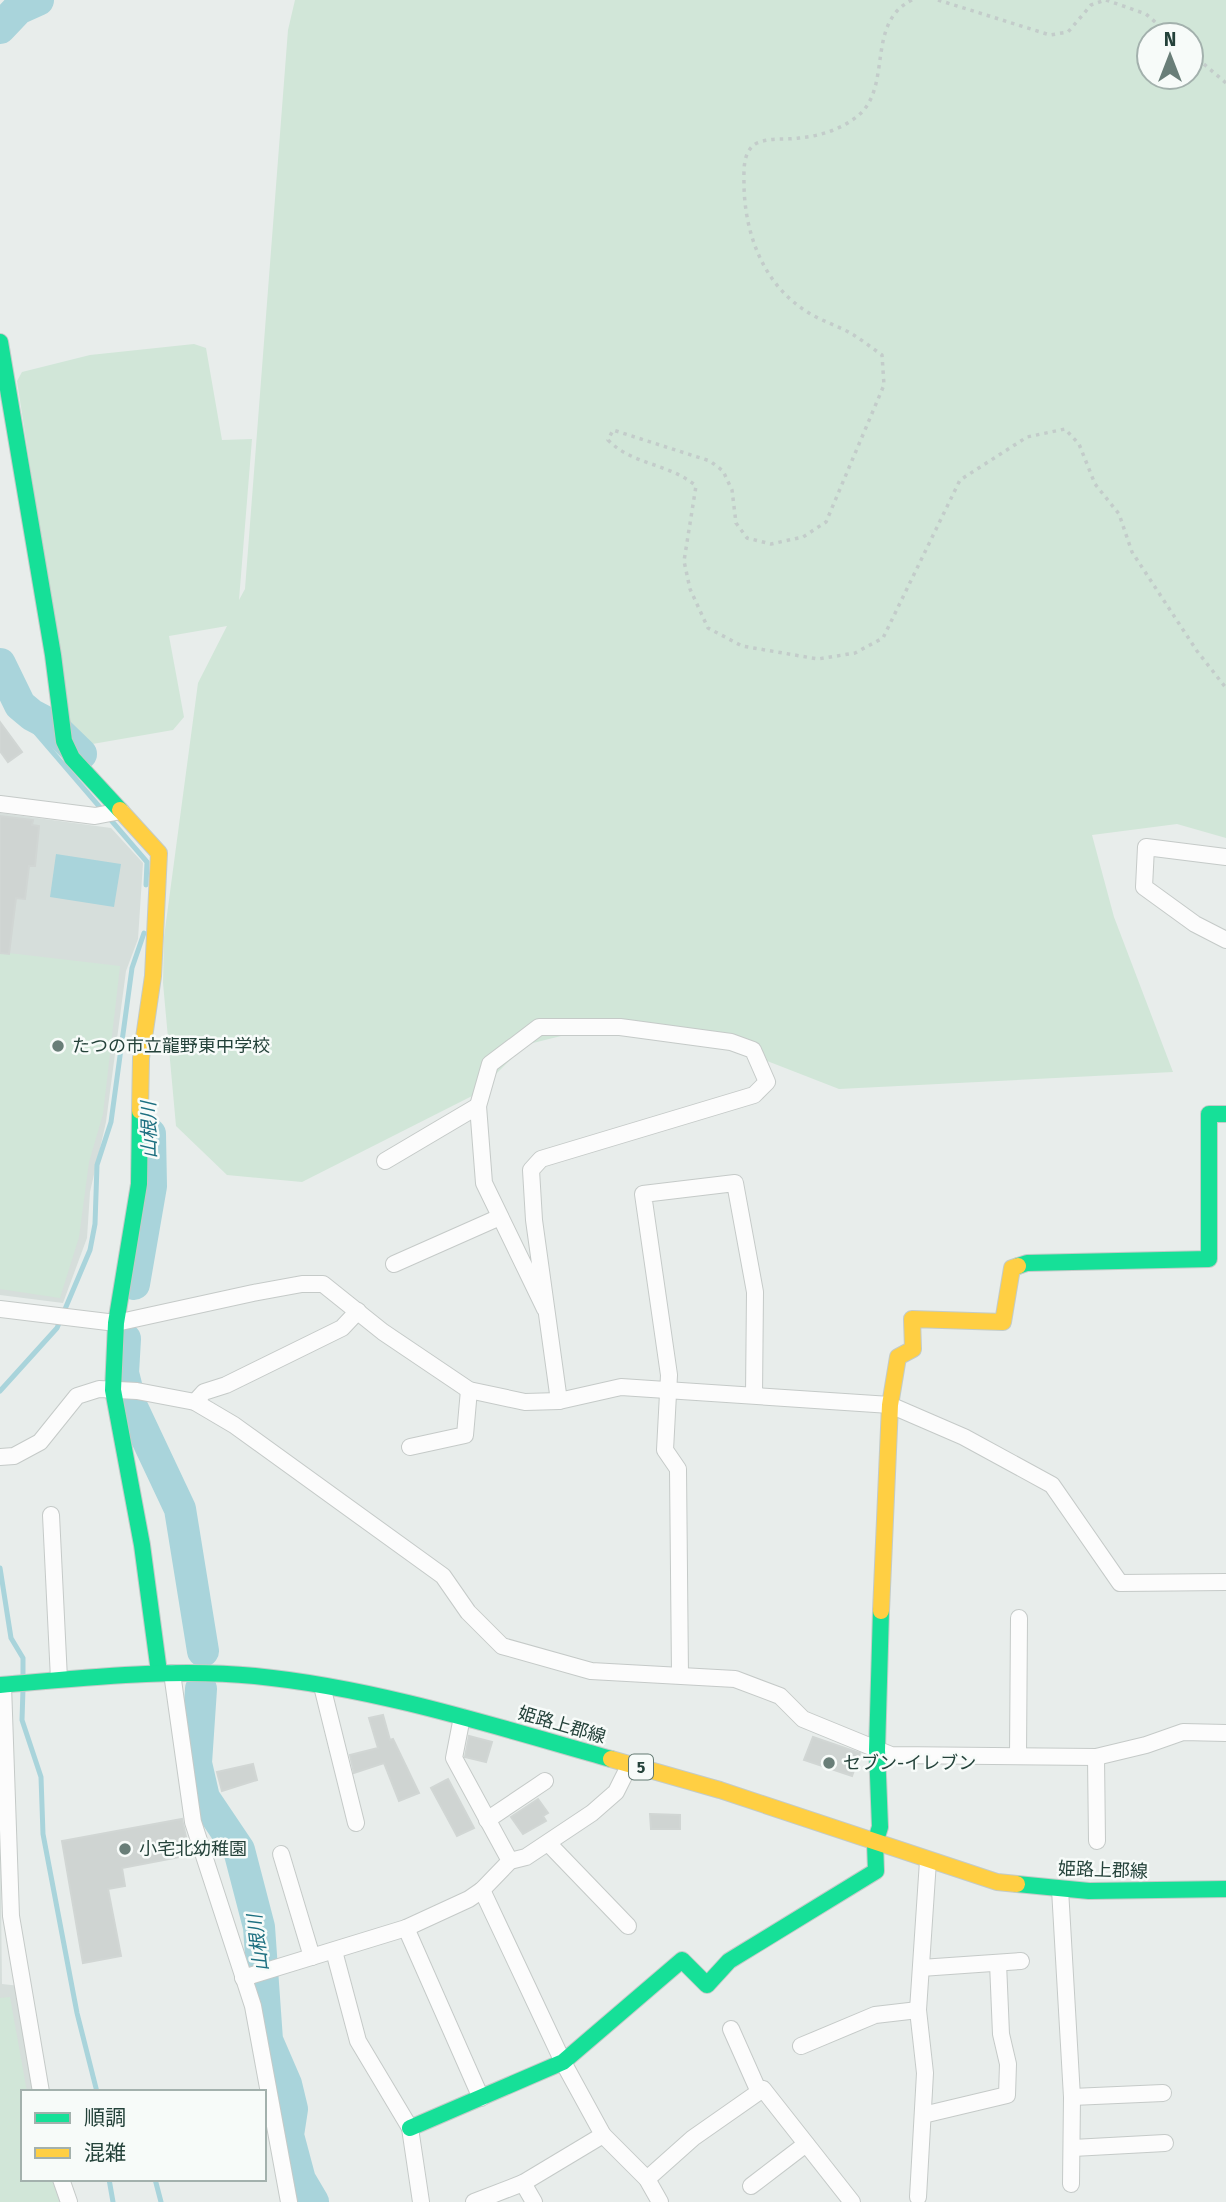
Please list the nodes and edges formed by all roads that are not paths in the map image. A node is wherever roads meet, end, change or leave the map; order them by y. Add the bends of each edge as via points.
1 (0, 342) edge
2 (3, 374) edge
3 (0, 804) edge
4 (121, 811) junction
5 (1226, 857) edge
6 (1226, 940) edge
7 (478, 1106) junction
8 (1226, 1114) edge
9 (385, 1161) dead end
10 (500, 1217) junction
11 (394, 1264) dead end
12 (545, 1308) junction
13 (0, 1309) edge
14 (358, 1311) junction
15 (117, 1323) junction
16 (124, 1390) junction
17 (469, 1390) junction
18 (670, 1390) junction
19 (754, 1395) junction
20 (559, 1401) junction
21 (195, 1402) junction
22 (890, 1405) junction
23 (410, 1447) dead end
24 (0, 1457) edge
25 (51, 1516) dead end
26 (1226, 1582) edge
27 (1019, 1618) dead end
28 (166, 1673) junction
29 (680, 1675) junction
30 (53, 1679) junction
31 (6, 1684) edge
32 (323, 1686) junction
33 (462, 1717) junction
34 (1226, 1733) edge
35 (877, 1750) junction
36 (1017, 1756) junction
37 (1096, 1757) junction
38 (630, 1764) junction
39 (545, 1781) dead end
40 (487, 1820) junction
41 (356, 1823) dead end
42 (1097, 1840) dead end
43 (548, 1843) junction
44 (875, 1843) junction
45 (281, 1854) dead end
46 (510, 1861) junction
47 (928, 1861) junction
48 (1060, 1889) junction
49 (1226, 1889) edge
50 (482, 1890) junction
51 (628, 1926) dead end
52 (406, 1927) junction
53 (334, 1951) junction
54 (312, 1957) junction
55 (1021, 1961) dead end
56 (998, 1963) junction
57 (921, 1968) junction
58 (243, 1978) junction
59 (918, 2010) junction
60 (731, 2029) dead end
61 (801, 2046) dead end
62 (563, 2062) junction
63 (41, 2090) edge
64 (759, 2092) junction
65 (1163, 2093) dead end
66 (1072, 2097) junction
67 (481, 2098) junction
68 (923, 2115) junction
69 (410, 2128) junction
70 (603, 2135) junction
71 (1165, 2143) dead end
72 (806, 2144) junction
73 (1073, 2148) junction
74 (647, 2179) junction
75 (62, 2181) edge
76 (523, 2183) junction
77 (1071, 2185) dead end
78 (754, 2197) edge
79 (918, 2197) dead end
80 (68, 2202) edge
81 (289, 2202) edge
82 (421, 2202) edge
83 (474, 2202) edge
84 (534, 2202) edge
85 (660, 2202) edge
86 (852, 2202) edge

1 - 2 street
2 - 4 street via 64,741 72,758
3 - 4 street via 95,816
4 - 15 street via 159,853 154,962 141,1058 139,1184
5 - 6 street via 1146,847 1144,887
7 - 9 street
7 - 10 street via 484,1183
7 - 12 street via 490,1064 539,1027 620,1027 731,1042 753,1050 767,1082 754,1095 541,1159 531,1170
8 - 22 street via 1209,1114 1209,1259 1027,1263 1012,1268 1003,1322 912,1319 914,1349 898,1357
10 - 11 street
10 - 12 street
12 - 20 street
13 - 15 street
14 - 15 street via 323,1284 302,1284
14 - 17 street
14 - 21 street via 342,1328 204,1392
15 - 16 street
16 - 21 street
16 - 24 street via 99,1389 77,1396 40,1442 14,1456
16 - 28 street via 142,1545
17 - 20 street via 525,1402
17 - 23 street via 465,1434
18 - 19 street
18 - 19 street via 643,1194 735,1182 755,1292
18 - 20 street via 621,1387
18 - 29 street via 666,1450 678,1469
19 - 22 street
21 - 29 street via 234,1425 443,1576 468,1612 502,1646 591,1671
22 - 26 street via 964,1437 1052,1485 1120,1583
22 - 35 street
25 - 30 street
27 - 36 street
28 - 30 street, 姫路上郡線 / 5
28 - 32 street, 姫路上郡線 / 5 via 254,1676
28 - 58 street via 193,1822
29 - 35 street via 734,1679 780,1696 803,1719
30 - 31 street, 姫路上郡線 / 5
31 - 63 street via 11,1916
32 - 33 street, 姫路上郡線 / 5
32 - 41 street
33 - 38 street, 姫路上郡線 / 5
33 - 40 street via 454,1758
34 - 37 street via 1183,1732
35 - 36 street via 891,1755
35 - 44 street via 880,1827
36 - 37 street
37 - 42 street
38 - 43 street via 616,1792
38 - 44 street, 姫路上郡線 / 5
39 - 40 street
40 - 46 street
43 - 46 street
43 - 51 street
44 - 47 street, 姫路上郡線 / 5
44 - 62 street via 876,1871 729,1961 707,1985 682,1960
45 - 54 street
46 - 50 street
47 - 48 street, 姫路上郡線 / 5 via 997,1882
47 - 57 street
48 - 49 street, 姫路上郡線 / 5
48 - 66 street
50 - 52 street
50 - 62 street
52 - 53 street
52 - 67 street
53 - 54 street
53 - 69 street via 358,2040
54 - 58 street
55 - 56 street
56 - 57 street
56 - 68 street via 1001,2034 1009,2064 1007,2095
57 - 59 street
58 - 81 street via 253,2006
59 - 61 street via 875,2015
59 - 68 street via 925,2073
60 - 64 street
62 - 67 street
62 - 70 street
64 - 72 street via 763,2089
64 - 74 street via 693,2138
65 - 66 street
66 - 73 street
67 - 69 street
68 - 79 street
69 - 82 street
70 - 74 street
70 - 76 street
71 - 73 street
72 - 78 street
72 - 86 street
73 - 77 street
74 - 85 street
75 - 80 street
76 - 83 street
76 - 84 street

